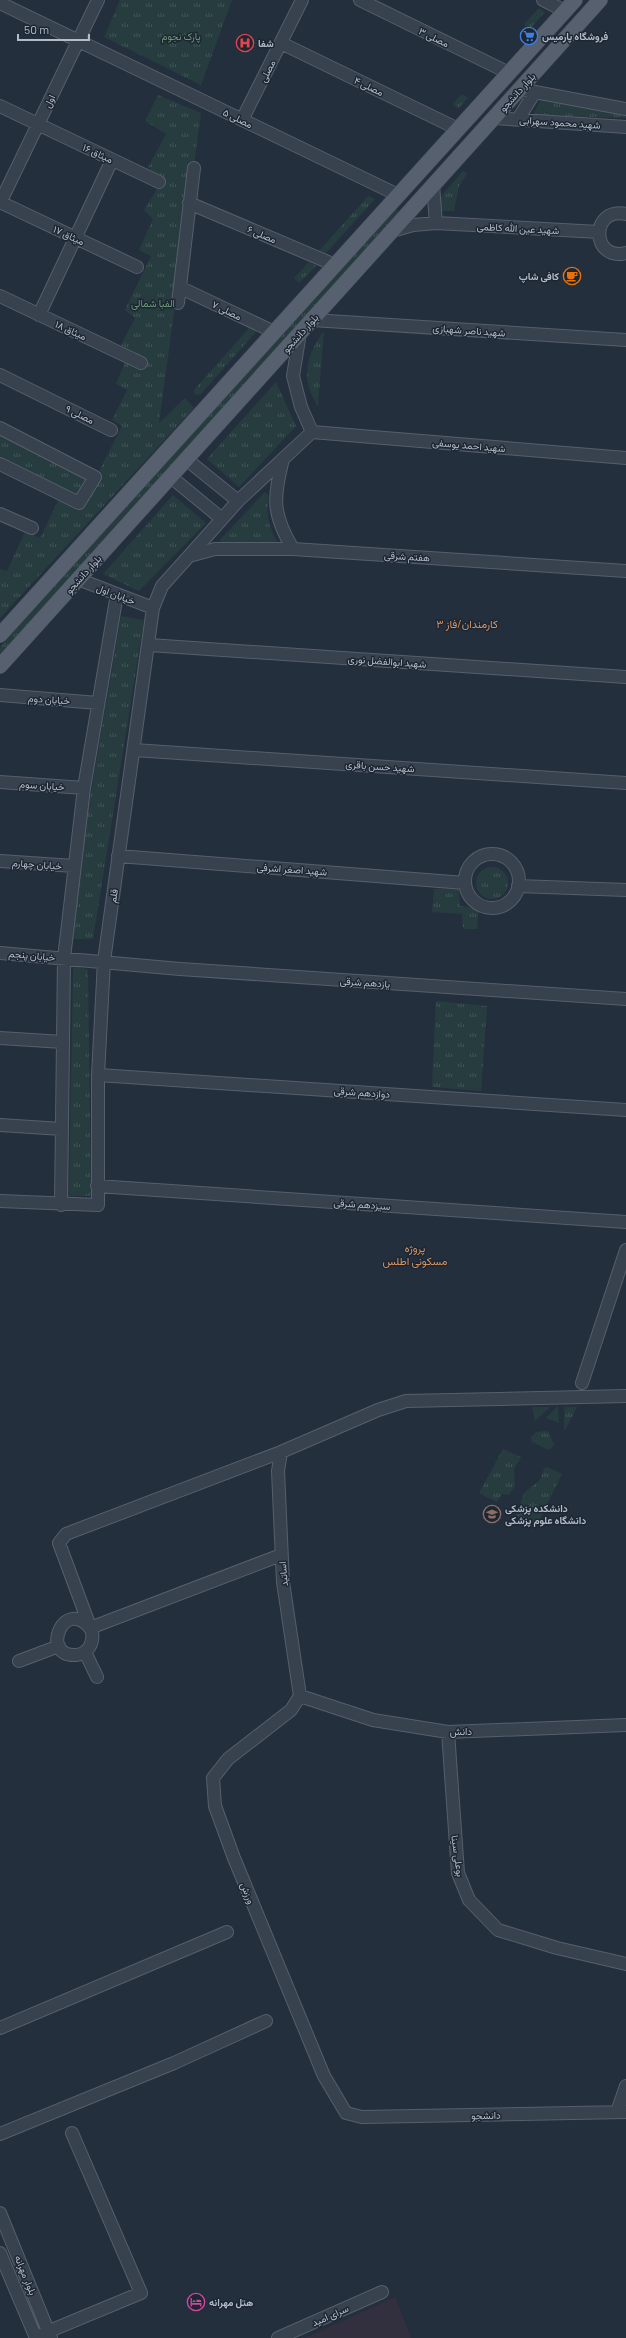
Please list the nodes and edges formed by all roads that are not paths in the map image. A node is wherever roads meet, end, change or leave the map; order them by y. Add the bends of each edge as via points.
1 (98, 0) edge
2 (302, 0) edge
3 (360, 0) edge
4 (543, 0) edge
5 (600, 0) edge
6 (0, 3) edge
7 (570, 5) edge
8 (78, 41) junction
9 (281, 43) junction
10 (509, 73) junction
11 (519, 89) junction
12 (535, 92) junction
13 (0, 106) edge
14 (626, 109) edge
15 (494, 118) junction
16 (242, 120) junction
17 (518, 120) junction
18 (38, 124) junction
19 (626, 127) edge
20 (458, 129) junction
21 (112, 160) junction
22 (194, 168) dead end
23 (159, 182) dead end
24 (433, 185) junction
25 (398, 196) junction
26 (0, 202) edge
27 (189, 203) junction
28 (414, 205) junction
29 (626, 214) edge
30 (436, 223) junction
31 (392, 231) junction
32 (599, 232) junction
33 (74, 237) junction
34 (626, 253) edge
35 (334, 265) junction
36 (137, 267) dead end
37 (181, 288) junction
38 (0, 296) edge
39 (178, 303) dead end
40 (39, 314) junction
41 (312, 320) junction
42 (274, 332) junction
43 (300, 333) junction
44 (626, 340) edge
45 (141, 363) dead end
46 (0, 375) edge
47 (0, 428) edge
48 (111, 430) dead end
49 (312, 432) junction
50 (626, 458) edge
51 (186, 459) junction
52 (283, 459) junction
53 (0, 464) edge
54 (171, 476) junction
55 (238, 501) junction
56 (0, 514) edge
57 (222, 519) junction
58 (32, 528) dead end
59 (293, 549) junction
60 (189, 556) junction
61 (626, 571) edge
62 (78, 579) junction
63 (117, 594) junction
64 (153, 608) junction
65 (0, 635) edge
66 (149, 645) junction
67 (0, 666) edge
68 (626, 677) edge
69 (0, 695) edge
70 (98, 703) junction
71 (134, 750) junction
72 (0, 782) edge
73 (626, 783) edge
74 (84, 788) junction
75 (118, 856) junction
76 (0, 861) edge
77 (74, 866) junction
78 (465, 883) junction
79 (518, 886) junction
80 (626, 890) edge
81 (0, 952) edge
82 (64, 958) junction
83 (104, 961) junction
84 (626, 999) edge
85 (0, 1038) edge
86 (63, 1042) junction
87 (98, 1075) junction
88 (626, 1110) edge
89 (0, 1125) edge
90 (62, 1129) junction
91 (97, 1186) junction
92 (0, 1201) edge
93 (61, 1205) junction
94 (626, 1222) edge
95 (626, 1250) edge
96 (582, 1383) dead end
97 (626, 1396) edge
98 (281, 1452) junction
99 (281, 1555) junction
100 (90, 1628) junction
101 (59, 1646) junction
102 (85, 1652) junction
103 (19, 1661) dead end
104 (97, 1677) dead end
105 (300, 1696) junction
106 (626, 1725) edge
107 (448, 1732) junction
108 (227, 1932) dead end
109 (626, 1964) edge
110 (266, 2021) dead end
111 (0, 2028) edge
112 (626, 2086) edge
113 (346, 2112) joint
114 (621, 2112) edge
115 (72, 2133) dead end
116 (0, 2134) edge
117 (0, 2213) edge
118 (0, 2253) edge
119 (382, 2292) dead end
120 (50, 2335) edge
121 (35, 2338) edge
122 (278, 2338) edge

1 - 8 street, اول
2 - 9 street, مصلی
3 - 10 street, مصلی ۳
4 - 7 street
5 - 11 main road, بلوار دانشجو
6 - 8 street, مصلی ۵
7 - 10 main road, بلوار دانشجو
8 - 16 street, مصلی ۵
8 - 18 street, اول
9 - 16 street, مصلی
9 - 20 street, مصلی ۴
10 - 20 main road, بلوار دانشجو
11 - 12 street, شهید محمود سهرابی
11 - 15 main road, بلوار دانشجو
12 - 14 street, شهید محمود سهرابی
12 - 17 street
13 - 18 street, میثاق ۱۶
15 - 17 street, شهید محمود سهرابی
15 - 24 main road, بلوار دانشجو
16 - 25 street, مصلی ۵
17 - 19 street, شهید محمود سهرابی
18 - 21 street, میثاق ۱۶
18 - 26 street, اول
20 - 25 main road, بلوار دانشجو
21 - 23 street, میثاق ۱۶
21 - 33 street
22 - 27 street
24 - 28 main road, بلوار دانشجو
24 - 30 street
25 - 28 main road
25 - 35 main road, بلوار دانشجو
26 - 33 street, میثاق ۱۷
27 - 35 street, مصلی ۶
27 - 37 street
28 - 31 main road, بلوار دانشجو
29 - 32 street via 616,213 606,218
30 - 31 street, شهید عین الله کاظمی via 413,225
30 - 32 street, شهید عین الله کاظمی
31 - 41 main road, بلوار دانشجو
32 - 34 street via 601,243 608,251
33 - 36 street, میثاق ۱۷
33 - 40 street
35 - 42 main road, بلوار دانشجو
37 - 39 street
37 - 42 street, مصلی ۷
38 - 40 street, میثاق ۱۸
40 - 45 street, میثاق ۱۸
41 - 43 main road, بلوار دانشجو
41 - 44 street, شهید ناصر شهبازی
42 - 65 main road, بلوار دانشجو
43 - 49 street via 293,376 301,407
43 - 51 main road, بلوار دانشجو
46 - 48 street, مصلی ۹
47 - 53 street via 95,477 79,503
49 - 50 street, شهید احمد یوسفی
49 - 52 street, قلم
51 - 54 main road, بلوار دانشجو
51 - 55 street
52 - 55 street, قلم
52 - 59 street via 276,489 277,513 282,530
54 - 57 street
54 - 62 main road, بلوار دانشجو
55 - 57 street, قلم
56 - 58 street
57 - 60 street, قلم
59 - 60 street, هفتم شرقی via 215,549
59 - 61 street, هفتم شرقی
60 - 64 street, قلم via 162,586
62 - 63 street, خیابان اول
62 - 67 main road, بلوار دانشجو
63 - 64 street, خیابان اول
63 - 70 street
64 - 66 street, قلم
66 - 68 street, شهید ابوالفضل نوری
66 - 71 street, قلم
69 - 70 street, خیابان دوم
70 - 74 street
71 - 73 street, شهید حسن باقری
71 - 75 street, قلم
72 - 74 street, خیابان سوم
74 - 77 street
75 - 78 street, شهید اصغر اشرفی
75 - 83 street, قلم
76 - 77 street, خیابان چهارم
77 - 82 street
78 - 79 street via 469,896 474,901 494,908 512,898
78 - 79 street via 467,869 471,863 482,855 496,854 509,860 514,866
79 - 80 street
81 - 82 street, خیابان پنجم
82 - 83 street, خیابان پنجم
82 - 86 street
83 - 84 street, یازدهم شرقی via 188,970
83 - 87 street, قلم
85 - 86 street
86 - 90 street
87 - 88 street, دوازدهم شرقی
87 - 91 street, قلم
89 - 90 street
90 - 93 street
91 - 93 street, قلم via 98,1205
91 - 94 street, سیزدهم شرقی
92 - 93 street
95 - 96 street
97 - 98 street via 406,1401 378,1410
98 - 99 street, اساتید via 278,1471
98 - 100 street via 66,1534 59,1543
99 - 100 street
99 - 105 street, اساتید
100 - 101 street via 82,1621 66,1622 58,1630
100 - 102 street via 92,1641
101 - 102 street via 71,1655
101 - 103 street
102 - 104 street
105 - 107 street, دانش via 373,1720
105 - 113 street, ورزش via 291,1710 228,1759 213,1778 215,1806 324,2076
106 - 107 street, دانش
107 - 109 street, بوعلی سینا via 458,1873 469,1900 498,1930 557,1948
108 - 111 street
110 - 116 street via 174,2063
112 - 114 street
113 - 114 street, دانشجو via 362,2117
115 - 120 street via 141,2293
117 - 120 street, بلوار مهرانه
118 - 121 street, بلوار مهرانه
119 - 122 street, سرای امید
120 - 121 street

